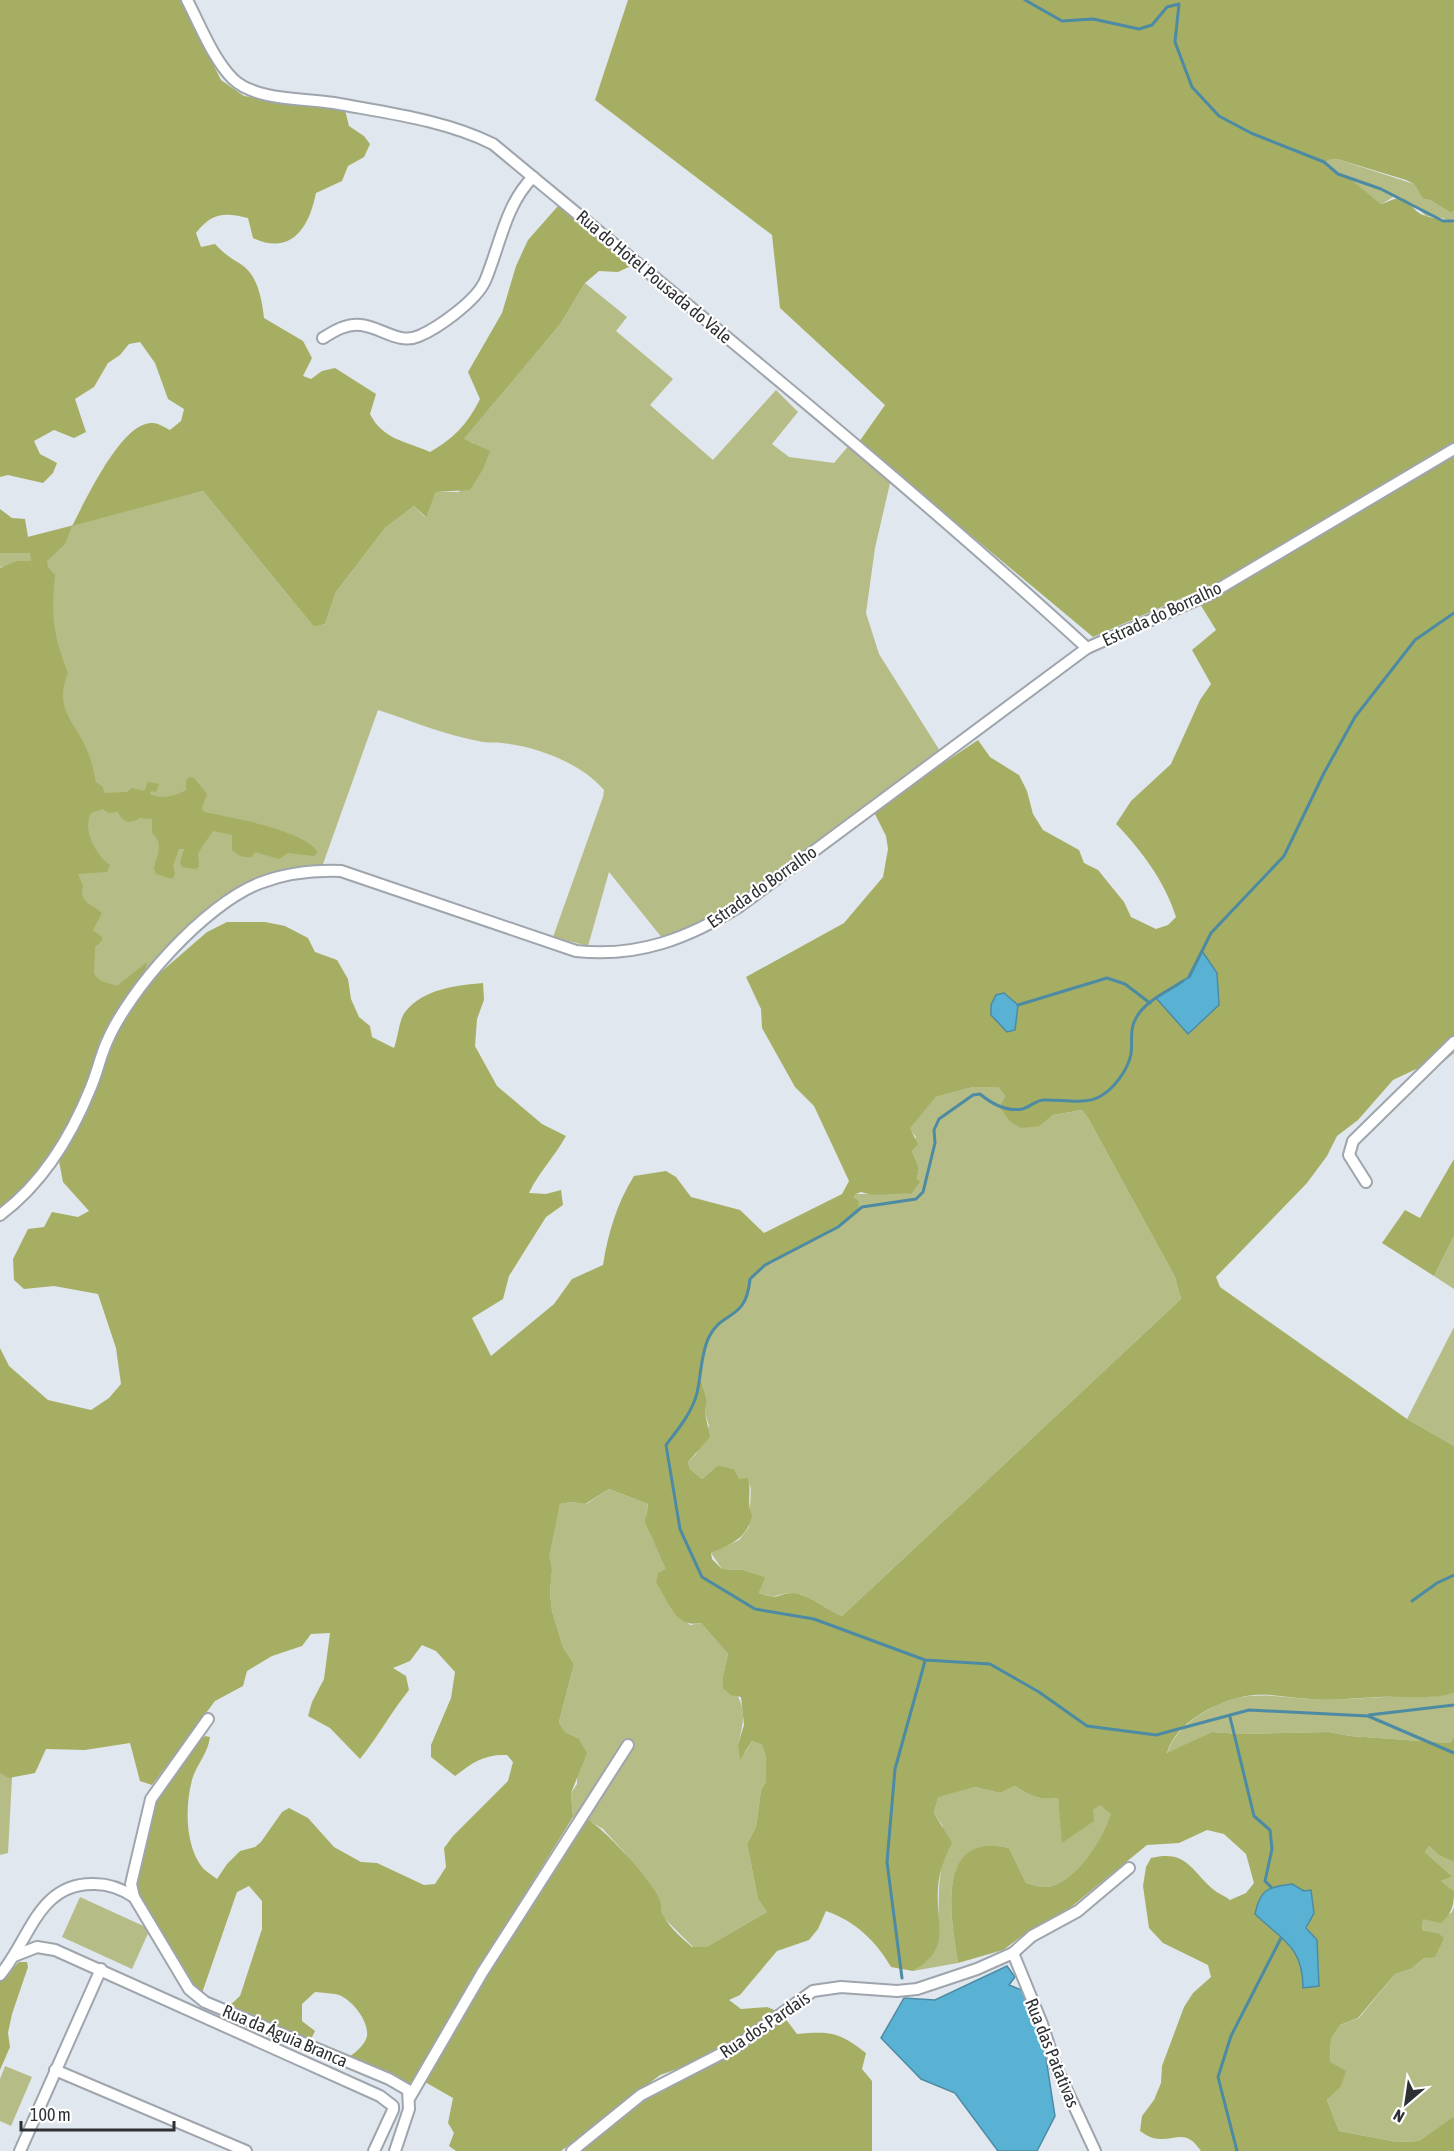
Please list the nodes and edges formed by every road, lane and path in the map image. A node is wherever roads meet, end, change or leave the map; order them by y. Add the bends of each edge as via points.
1 (187, 0) edge
2 (533, 177) junction
3 (323, 338) dead end
4 (1454, 449) edge
5 (1087, 648) junction
6 (1454, 1042) edge
7 (1366, 1182) dead end
8 (0, 1215) edge
9 (208, 1719) dead end
10 (628, 1745) dead end
11 (1129, 1868) dead end
12 (134, 1897) junction
13 (1012, 1953) junction
14 (14, 1956) junction
15 (101, 1969) junction
16 (0, 1975) edge
17 (56, 2070) junction
18 (410, 2097) junction
19 (20, 2151) edge
20 (246, 2151) edge
21 (374, 2151) edge
22 (395, 2151) edge
23 (572, 2151) edge
24 (1095, 2151) edge

1 - 2 street, Rua do Hotel Pousada do Vale via 222,64 241,85 267,94 385,113 463,131 493,144
2 - 3 street via 517,197 485,282 468,302 418,337 406,339 360,324
2 - 5 street, Rua do Hotel Pousada do Vale via 884,466
4 - 5 street, Estrada do Borralho via 1210,594
5 - 8 street, Estrada do Borralho via 740,906 680,939 601,954 576,951 341,871 318,870 286,876 226,901 166,955 142,986 106,1043 74,1128 52,1162
6 - 7 street via 1353,1141 1349,1155
9 - 12 street via 151,1799 131,1884
10 - 18 street via 482,1973
11 - 13 street, Rua dos Pardais via 1078,1911 1032,1936
12 - 14 street via 119,1888 100,1884 84,1883 58,1892 44,1904
12 - 18 street, Rua da Águia Branca via 189,1989 205,2002 389,2079 408,2090
13 - 23 street, Rua dos Pardais via 917,1989 841,1987 813,1991 738,2046 641,2095
13 - 24 street, Rua das Patativas via 1056,2067
14 - 15 street via 45,1947
14 - 16 street
15 - 17 street
15 - 21 street via 389,2102 393,2110
17 - 19 street
17 - 20 street
18 - 22 street

